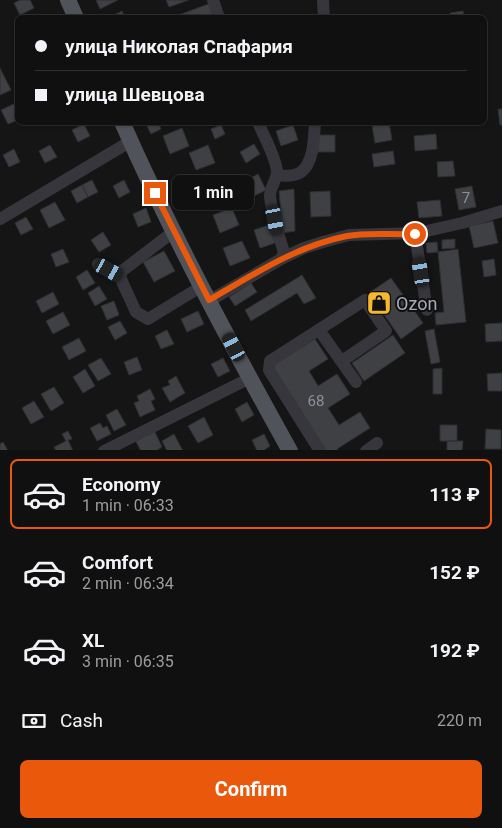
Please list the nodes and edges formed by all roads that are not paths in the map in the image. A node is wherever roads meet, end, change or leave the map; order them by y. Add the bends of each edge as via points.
1 (68, 0) edge
2 (213, 0) edge
3 (323, 0) edge
4 (75, 15) edge
5 (218, 15) edge
6 (324, 15) edge
7 (123, 125) edge
8 (259, 125) edge
9 (315, 125) edge
10 (130, 141) junction
11 (277, 175) junction
12 (502, 211) edge
13 (0, 219) edge
14 (173, 232) junction
15 (415, 234) junction
16 (281, 259) junction
17 (98, 264) dead end
18 (120, 277) junction
19 (206, 293) junction
20 (427, 310) dead end
21 (319, 330) junction
22 (342, 361) junction
23 (250, 378) junction
24 (356, 382) dead end
25 (377, 443) dead end
26 (104, 450) edge
27 (290, 450) edge
28 (320, 450) edge
29 (366, 450) edge

1 - 4 main road
2 - 5 street
3 - 6 street
7 - 10 main road
8 - 11 street
9 - 11 street via 309,162 301,172
10 - 13 street
10 - 14 main road
11 - 16 street via 270,195 284,252
12 - 15 street
14 - 18 street via 122,271
14 - 19 main road
15 - 16 street via 349,236 304,248
15 - 20 street
16 - 19 street
17 - 18 street
18 - 19 street via 136,312 148,320
19 - 23 main road
21 - 22 street
21 - 22 street via 365,300 386,331
21 - 28 street via 270,361 268,370
22 - 24 street
23 - 26 street
23 - 27 main road
25 - 29 street

